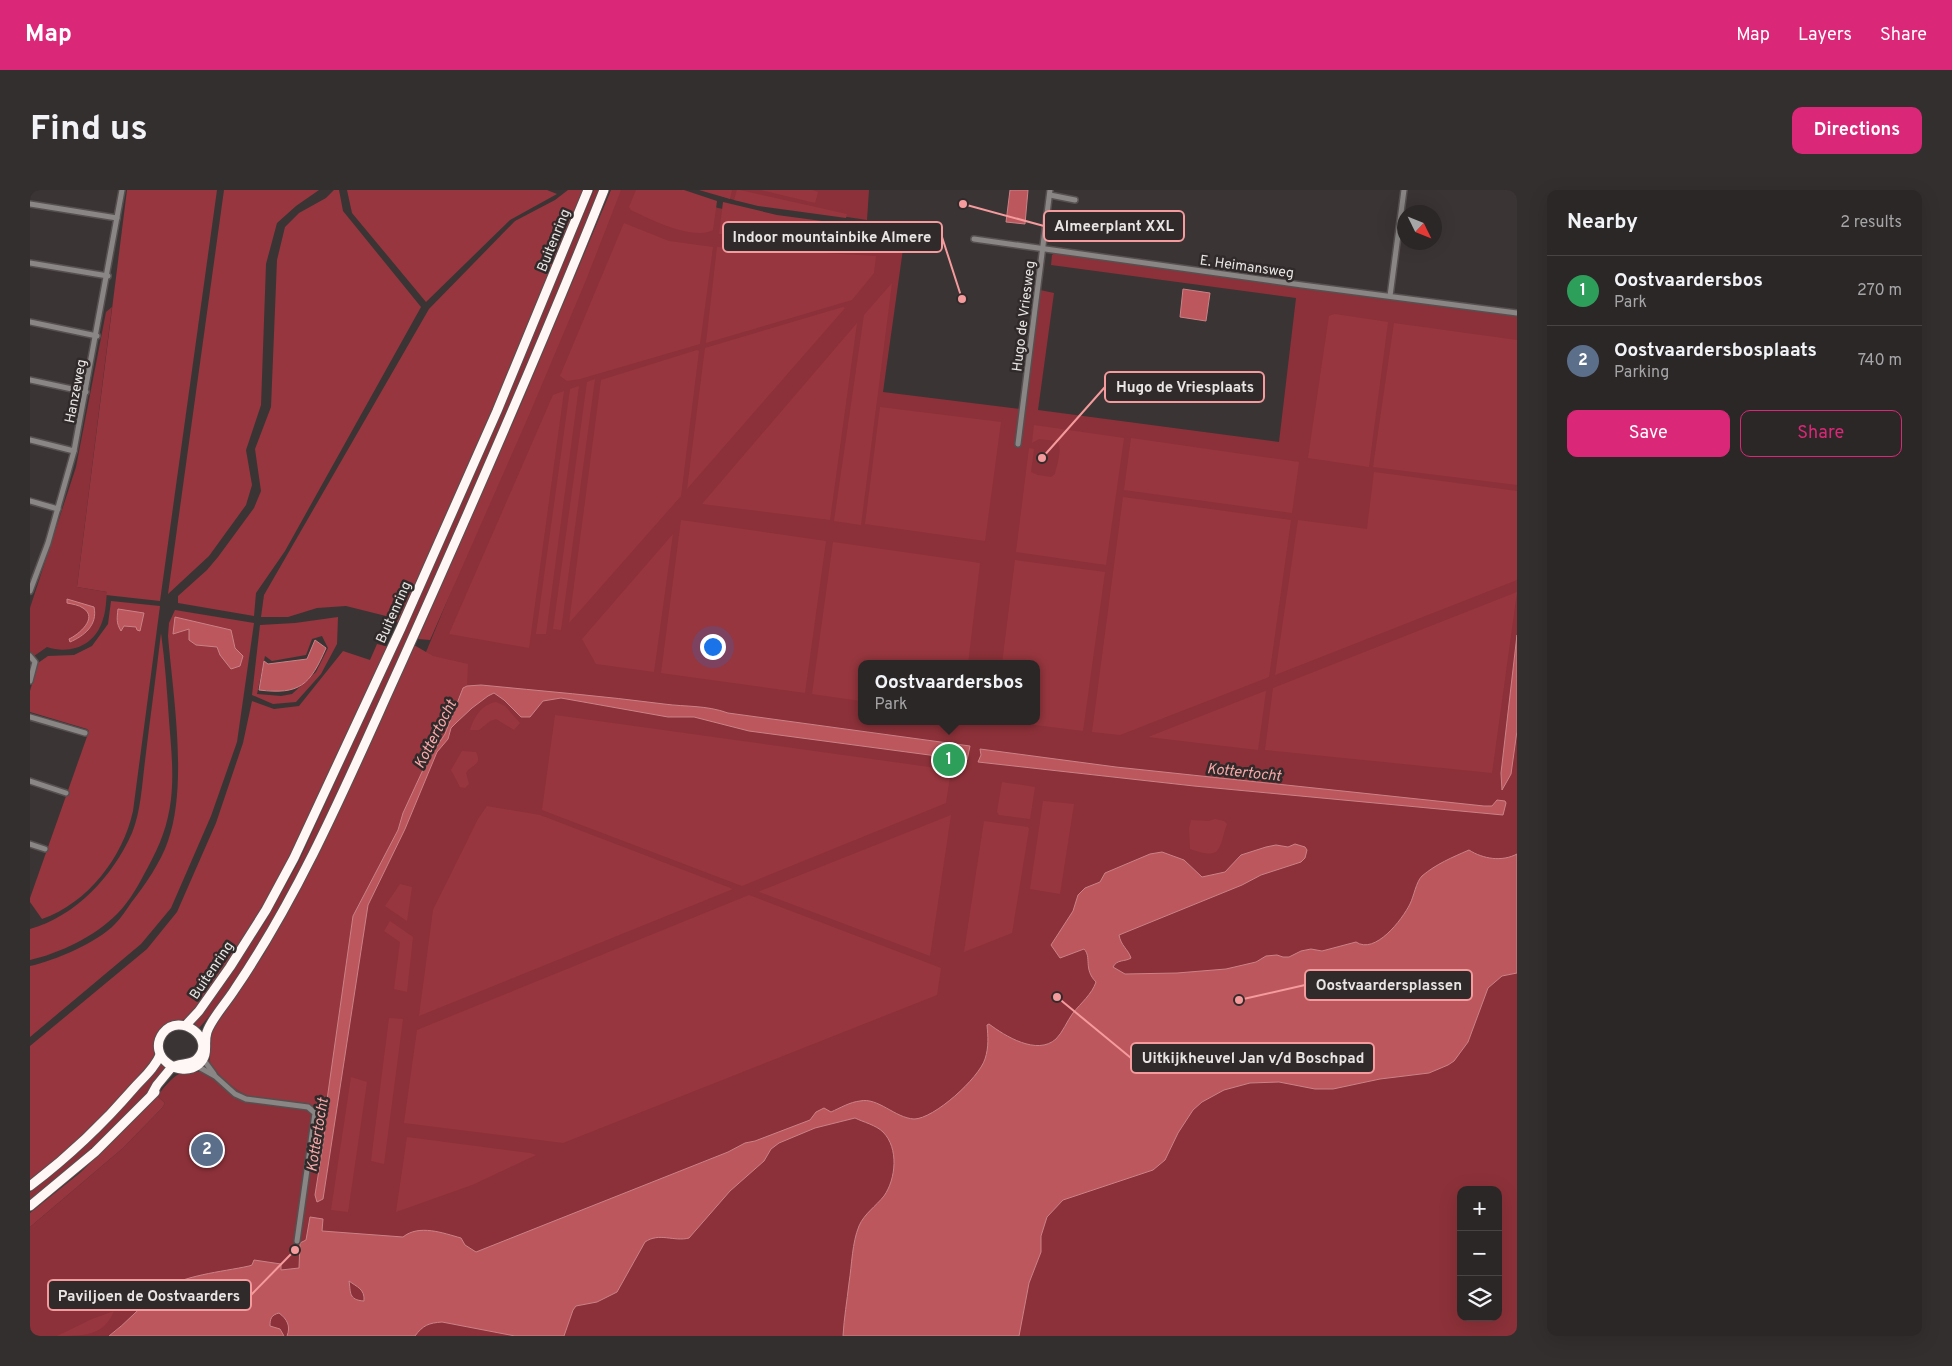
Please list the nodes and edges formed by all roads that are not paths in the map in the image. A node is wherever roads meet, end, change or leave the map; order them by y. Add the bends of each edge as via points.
1 (122, 190) edge
2 (588, 190) edge
3 (604, 190) edge
4 (1404, 190) edge
5 (1050, 192) edge
6 (1075, 200) dead end
7 (30, 204) edge
8 (117, 218) junction
9 (974, 239) dead end
10 (1043, 248) junction
11 (30, 263) edge
12 (108, 276) junction
13 (1390, 296) junction
14 (1517, 313) edge
15 (30, 322) edge
16 (97, 336) junction
17 (30, 380) edge
18 (86, 392) junction
19 (30, 440) edge
20 (1018, 444) dead end
21 (74, 451) junction
22 (30, 501) edge
23 (58, 509) junction
24 (33, 574) edge
25 (30, 591) edge
26 (30, 656) edge
27 (30, 681) edge
28 (30, 717) edge
29 (85, 733) dead end
30 (30, 781) edge
31 (66, 793) dead end
32 (30, 844) edge
33 (45, 849) dead end
34 (186, 1025) junction
35 (203, 1039) junction
36 (160, 1055) junction
37 (200, 1059) junction
38 (176, 1068) junction
39 (215, 1076) junction
40 (30, 1186) edge
41 (30, 1206) edge
42 (297, 1241) dead end

1 - 8 street, Hanzeweg
2 - 34 highway, Buitenring via 493,420 294,858 235,960
3 - 35 highway, Buitenring via 505,430 304,873 254,962 204,1029
4 - 13 street
5 - 6 street
5 - 10 street, Hugo de Vriesweg
7 - 8 street
8 - 12 street, Hanzeweg
9 - 10 street, E. Heimansweg
10 - 13 street, E. Heimansweg
10 - 20 street, Hugo de Vriesweg
11 - 12 street
12 - 16 street, Hanzeweg
13 - 14 street, E. Heimansweg
15 - 16 street
16 - 18 street, Hanzeweg
17 - 18 street
18 - 21 street, Hanzeweg
19 - 21 street
21 - 23 street, Hanzeweg
22 - 23 street
23 - 24 street, Hanzeweg
24 - 25 street, Hanzeweg
26 - 27 street via 36,662
28 - 29 street
30 - 31 street
32 - 33 street
34 - 35 highway
34 - 36 highway via 174,1025 162,1034
35 - 37 highway via 207,1049
36 - 38 highway
36 - 40 highway via 105,1121
37 - 38 highway via 178,1064
37 - 38 highway via 190,1068
37 - 39 street
37 - 39 street
38 - 41 highway via 95,1152
39 - 42 street via 234,1094 246,1099 308,1107 315,1113

